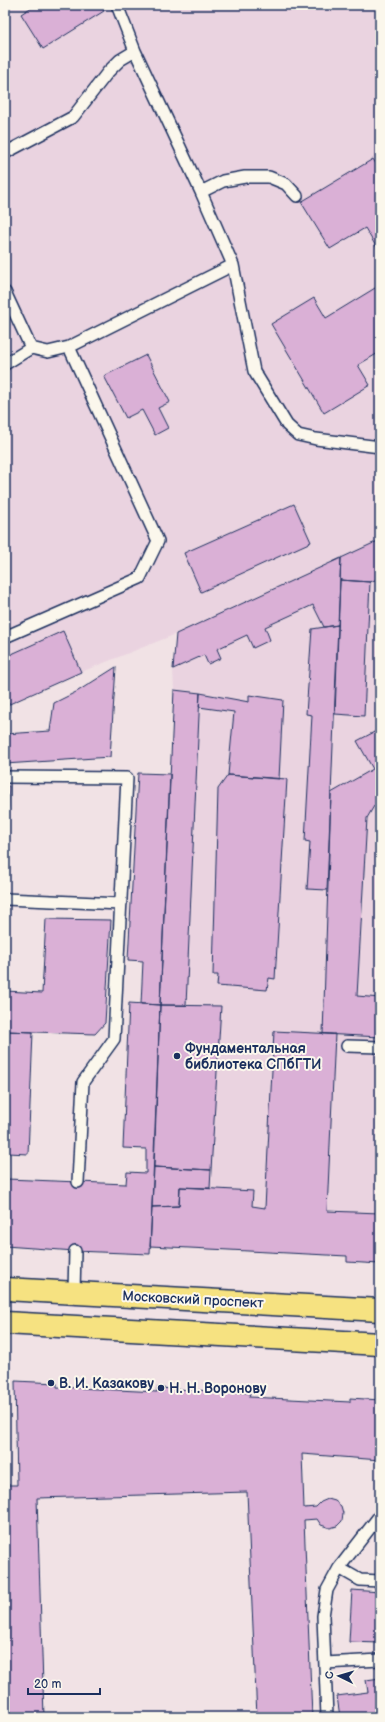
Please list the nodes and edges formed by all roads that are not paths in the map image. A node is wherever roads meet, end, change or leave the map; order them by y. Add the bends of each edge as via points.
1 (117, 5) edge
2 (134, 51) junction
3 (5, 153) edge
4 (201, 192) junction
5 (297, 196) dead end
6 (233, 265) junction
7 (5, 292) edge
8 (69, 347) junction
9 (31, 348) junction
10 (5, 364) edge
11 (380, 446) edge
12 (5, 637) edge
13 (5, 777) edge
14 (5, 899) edge
15 (121, 904) junction
16 (347, 1046) dead end
17 (380, 1047) edge
18 (78, 1182) dead end
19 (76, 1251) dead end
20 (5, 1288) edge
21 (74, 1292) junction
22 (380, 1310) edge
23 (5, 1323) edge
24 (380, 1344) edge
25 (380, 1515) edge
26 (339, 1568) junction
27 (380, 1581) edge
28 (380, 1660) edge
29 (325, 1663) junction
30 (326, 1717) edge

1 - 2 lane
2 - 3 lane via 108,72 73,117
2 - 4 lane
4 - 5 lane via 224,181 245,176 269,177 286,184
4 - 6 lane
6 - 8 lane
6 - 11 lane via 254,371 287,425 298,435 316,440
7 - 9 lane
8 - 9 lane via 48,352
8 - 12 lane via 158,540 140,578
9 - 10 lane
13 - 15 lane via 127,778
14 - 15 lane
15 - 18 lane via 114,1038 83,1082
16 - 17 lane
19 - 21 lane
20 - 21 main road, Московский проспект
21 - 22 main road, Московский проспект
23 - 24 main road
25 - 26 lane
26 - 27 lane via 360,1580
26 - 29 lane via 327,1590 323,1616
28 - 29 lane
29 - 30 lane

